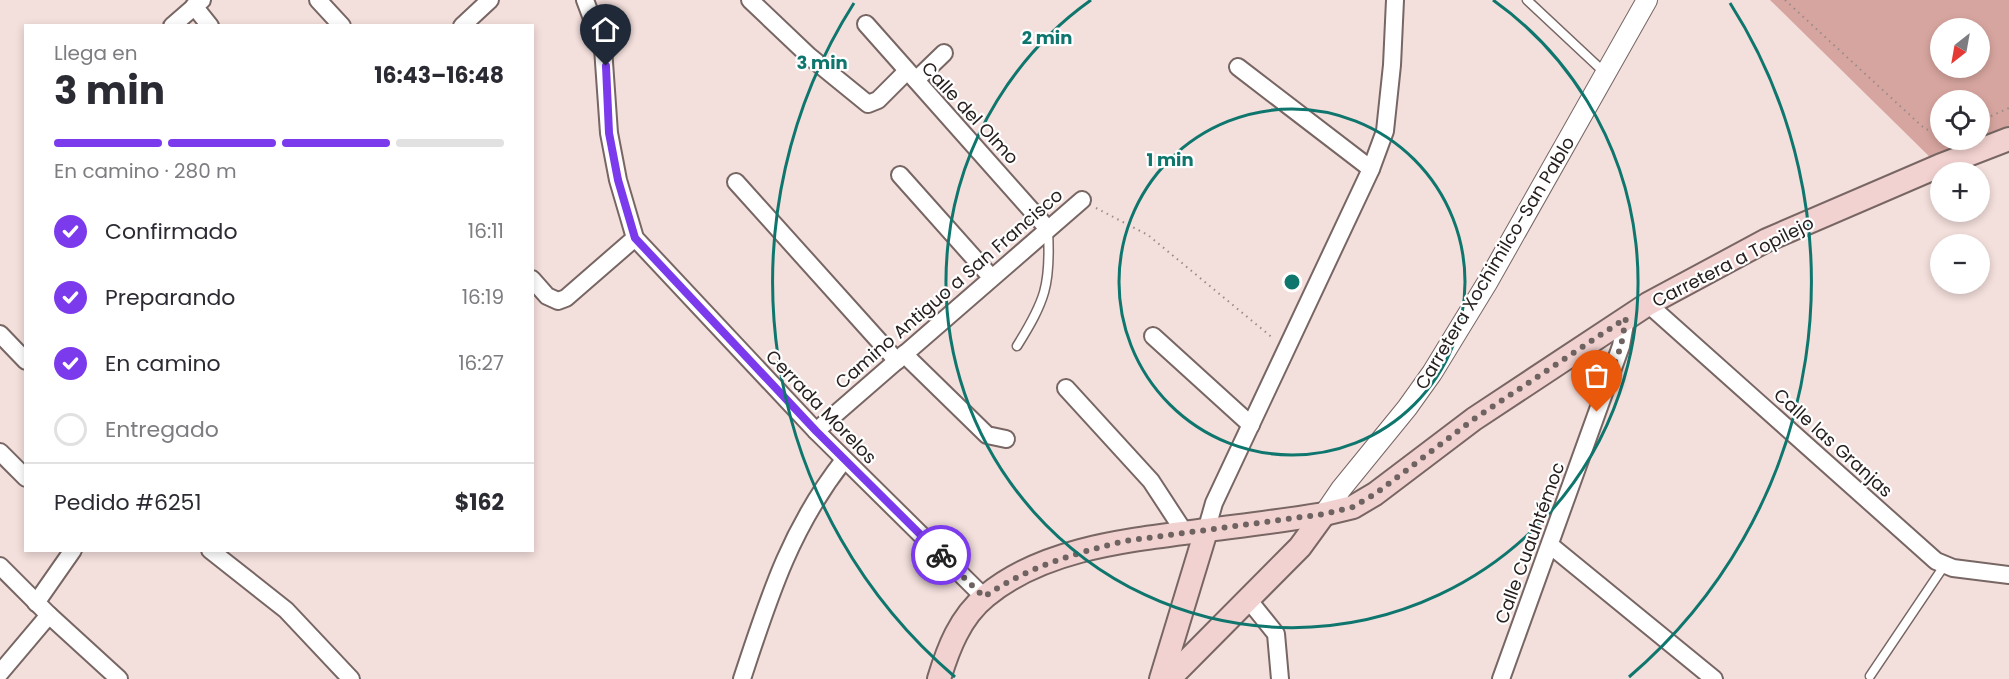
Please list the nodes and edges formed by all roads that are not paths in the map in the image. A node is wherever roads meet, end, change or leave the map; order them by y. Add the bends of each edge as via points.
1 (490, 0) edge
2 (585, 0) edge
3 (750, 0) edge
4 (1395, 0) edge
5 (1527, 0) edge
6 (1647, 0) edge
7 (198, 3) edge
8 (330, 4) edge
9 (174, 24) edge
10 (209, 24) edge
11 (341, 24) edge
12 (464, 24) edge
13 (866, 24) dead end
14 (944, 53) dead end
15 (1238, 67) dead end
16 (1605, 74) junction
17 (911, 76) junction
18 (2009, 139) edge
19 (1371, 169) junction
20 (900, 175) dead end
21 (736, 182) dead end
22 (1082, 200) road end
23 (1048, 229) junction
24 (635, 238) junction
25 (991, 277) junction
26 (534, 281) edge
27 (1648, 304) junction
28 (1626, 318) junction
29 (0, 334) edge
30 (1153, 336) dead end
31 (1017, 346) dead end
32 (901, 357) junction
33 (24, 359) edge
34 (1066, 388) dead end
35 (1251, 425) junction
36 (816, 431) junction
37 (1006, 439) dead end
38 (0, 452) edge
39 (844, 460) junction
40 (24, 476) edge
41 (1324, 514) junction
42 (1195, 532) junction
43 (1550, 545) junction
44 (72, 552) edge
45 (213, 552) edge
46 (1944, 566) junction
47 (0, 567) edge
48 (2009, 575) edge
49 (984, 597) junction
50 (1247, 598) junction
51 (36, 603) junction
52 (49, 615) junction
53 (0, 673) edge
54 (1870, 676) dead end
55 (119, 679) edge
56 (351, 679) edge
57 (742, 679) edge
58 (939, 679) edge
59 (1161, 679) edge
60 (1169, 679) edge
61 (1280, 679) edge
62 (1501, 679) edge
63 (1714, 679) edge

1 - 12 street
2 - 24 street via 603,48 609,133
3 - 17 street, Calle del Olmo via 809,56 868,104
4 - 19 street via 1384,131
5 - 16 lane
6 - 16 street, Carretera Xochimilco-San Pablo
7 - 9 street
7 - 10 street
8 - 11 street
13 - 17 street
14 - 17 street
15 - 19 street
16 - 41 street, Carretera Xochimilco-San Pablo via 1432,373
17 - 23 street, Calle del Olmo
18 - 27 main road, Carretera a Topilejo via 1767,240
19 - 35 street
20 - 25 street
21 - 32 street
22 - 23 street, Camino Antiguo a San Francisco
23 - 25 street, Camino Antiguo a San Francisco
23 - 31 lane via 1046,293
24 - 26 street via 566,298 558,301 547,296
24 - 36 street, Cerrada Morelos
25 - 32 street, Camino Antiguo a San Francisco
27 - 28 main road, Carretera a Topilejo
27 - 46 street, Calle las Granjas
28 - 41 main road, Carretera a Topilejo via 1474,419 1375,494 1353,507
28 - 43 street, Calle Cuauhtémoc via 1621,346
29 - 33 street
30 - 35 street
32 - 36 street, Camino Antiguo a San Francisco
32 - 37 street via 987,435
34 - 42 street
35 - 42 street via 1214,503
36 - 39 street, Cerrada Morelos
38 - 40 street
39 - 49 street, Cerrada Morelos
39 - 57 street via 790,546
41 - 42 main road, Carretera a Topilejo
41 - 50 main road via 1300,547
42 - 49 main road, Carretera a Topilejo via 1125,541 1069,555 1006,582
42 - 59 main road
43 - 62 street, Calle Cuauhtémoc
43 - 63 street
44 - 51 street
45 - 56 street via 286,610
46 - 48 street, Calle las Granjas
46 - 54 lane
47 - 51 street
49 - 58 main road, Carretera a Topilejo via 953,640
50 - 60 main road
50 - 61 street via 1275,634
51 - 52 street
52 - 53 street
52 - 55 street

